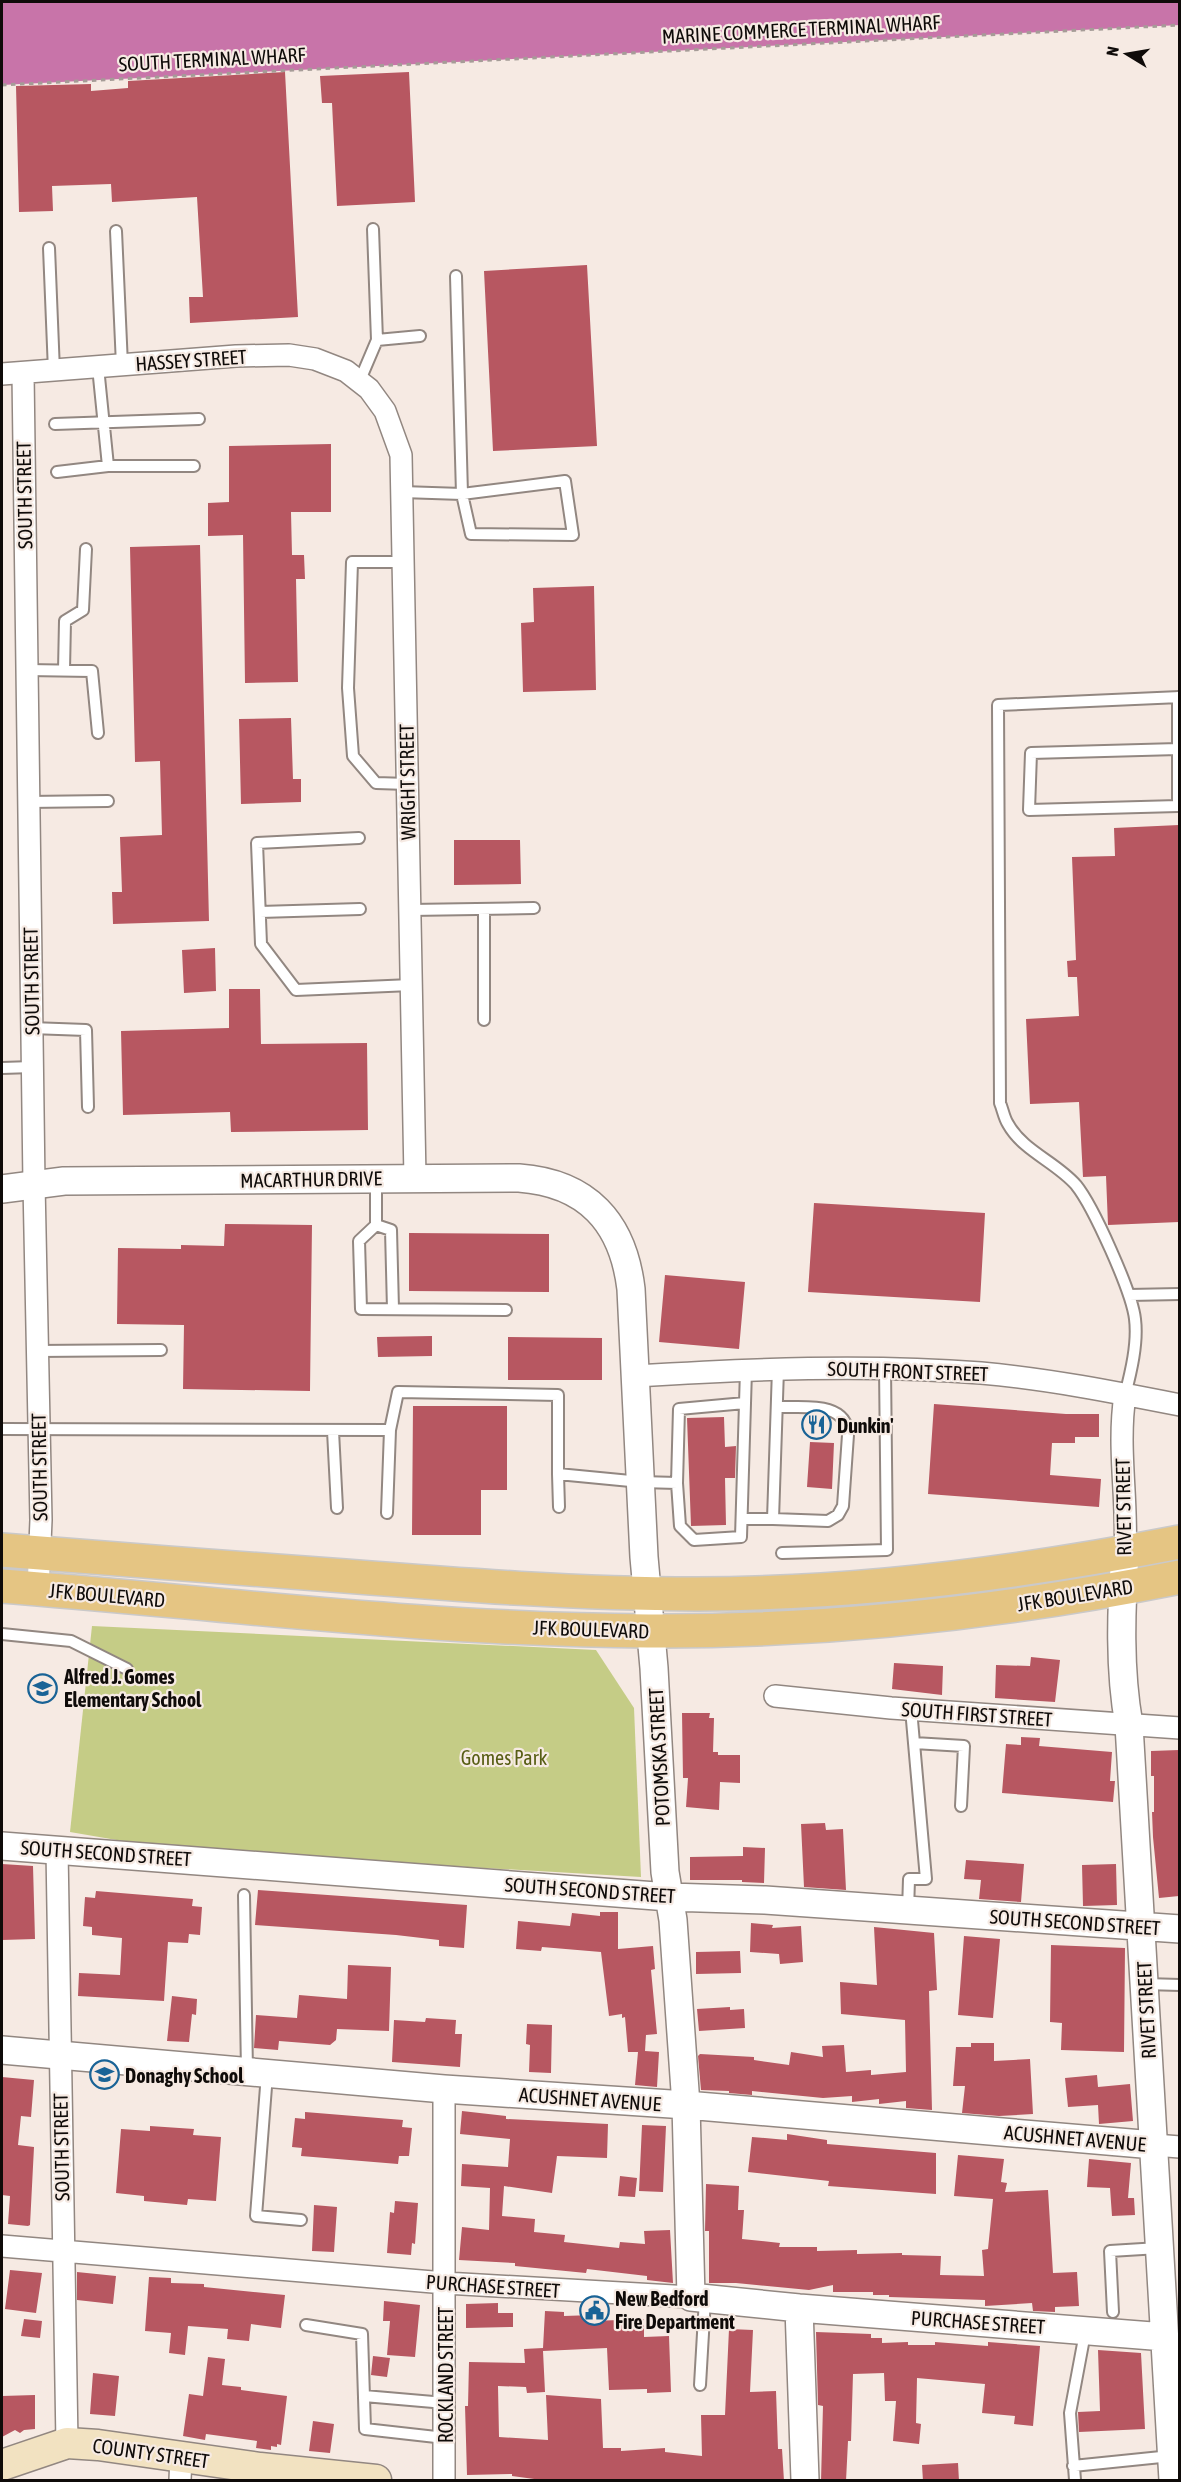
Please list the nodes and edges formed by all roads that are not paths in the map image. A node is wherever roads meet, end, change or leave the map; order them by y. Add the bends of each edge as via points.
1 (373, 229) dead end
2 (116, 231) dead end
3 (49, 248) dead end
4 (456, 276) dead end
5 (420, 336) dead end
6 (377, 340) junction
7 (122, 365) junction
8 (98, 367) junction
9 (54, 370) junction
10 (23, 373) junction
11 (2, 374) edge
12 (366, 386) junction
13 (198, 419) dead end
14 (103, 421) junction
15 (55, 424) dead end
16 (108, 466) junction
17 (194, 466) dead end
18 (57, 472) dead end
19 (402, 492) junction
20 (462, 494) junction
21 (86, 549) dead end
22 (403, 562) junction
23 (27, 669) junction
24 (64, 670) junction
25 (1179, 697) edge
26 (98, 733) dead end
27 (1178, 750) junction
28 (408, 784) junction
29 (28, 801) junction
30 (108, 801) dead end
31 (359, 838) dead end
32 (534, 908) dead end
33 (360, 909) dead end
34 (484, 909) junction
35 (410, 910) junction
36 (260, 912) junction
37 (411, 985) junction
38 (484, 1020) dead end
39 (31, 1028) junction
40 (32, 1067) junction
41 (2, 1068) edge
42 (88, 1107) dead end
43 (415, 1178) junction
44 (375, 1179) junction
45 (34, 1184) junction
46 (2, 1189) edge
47 (608, 1221) joint
48 (376, 1225) junction
49 (1179, 1294) edge
50 (1129, 1295) junction
51 (393, 1309) junction
52 (506, 1310) dead end
53 (161, 1350) dead end
54 (37, 1351) junction
55 (885, 1368) junction
56 (778, 1369) junction
57 (746, 1370) junction
58 (635, 1376) junction
59 (1125, 1395) junction
60 (745, 1403) junction
61 (1179, 1405) edge
62 (777, 1407) junction
63 (2, 1429) edge
64 (38, 1430) junction
65 (390, 1430) junction
66 (333, 1431) junction
67 (558, 1474) junction
68 (641, 1482) junction
69 (677, 1483) junction
70 (559, 1507) dead end
71 (337, 1508) dead end
72 (387, 1513) dead end
73 (742, 1519) junction
74 (773, 1520) junction
75 (1179, 1542) edge
76 (2, 1550) edge
77 (40, 1553) junction
78 (783, 1553) dead end
79 (1125, 1553) junction
80 (1179, 1577) edge
81 (2, 1586) edge
82 (1122, 1587) junction
83 (38, 1589) junction
84 (648, 1593) junction
85 (651, 1631) junction
86 (2, 1634) edge
87 (128, 1669) dead end
88 (775, 1696) dead end
89 (911, 1709) junction
90 (1129, 1725) junction
91 (1179, 1728) edge
92 (914, 1743) junction
93 (962, 1806) dead end
94 (2, 1846) edge
95 (57, 1850) junction
96 (244, 1895) dead end
97 (669, 1897) junction
98 (908, 1911) junction
99 (1142, 1928) junction
100 (1179, 1929) edge
101 (1145, 1984) junction
102 (1179, 1985) edge
103 (2, 2050) edge
104 (60, 2055) junction
105 (257, 2072) junction
106 (444, 2089) junction
107 (686, 2105) junction
108 (1167, 2146) edge
109 (301, 2220) dead end
110 (2, 2246) edge
111 (1160, 2248) junction
112 (63, 2250) junction
113 (446, 2283) junction
114 (698, 2298) junction
115 (800, 2308) junction
116 (1113, 2312) dead end
117 (306, 2325) dead end
118 (1086, 2331) junction
119 (1165, 2337) junction
120 (700, 2385) dead end
121 (364, 2396) junction
122 (445, 2403) junction
123 (445, 2438) junction
124 (66, 2443) junction
125 (1073, 2466) junction
126 (1172, 2468) edge
127 (7, 2469) edge
128 (181, 2469) edge
129 (376, 2481) edge
130 (444, 2481) edge
131 (805, 2481) edge
132 (1075, 2481) edge

1 - 6 lane
2 - 7 lane
3 - 9 lane
4 - 20 lane
5 - 6 lane
6 - 12 lane
7 - 8 street, HASSEY STREET
7 - 12 street, HASSEY STREET via 289,355 330,364
8 - 9 street, HASSEY STREET
8 - 14 lane
9 - 10 street, HASSEY STREET
10 - 11 street, HASSEY STREET
10 - 23 street, SOUTH STREET
12 - 19 street, WRIGHT STREET via 385,411 401,455
13 - 14 lane
14 - 15 lane
14 - 16 lane
16 - 17 lane
16 - 18 lane
19 - 20 lane
19 - 22 street, WRIGHT STREET
20 - 20 lane via 471,534 573,535 565,481
21 - 24 lane via 83,610 65,621
22 - 28 street, WRIGHT STREET
22 - 28 lane via 352,562 348,688 352,756 376,783
23 - 24 lane
23 - 29 street, SOUTH STREET
24 - 26 lane via 92,670
25 - 27 lane
25 - 50 lane via 998,705 1000,1103 1008,1125 1021,1141 1064,1173 1086,1200
27 - 27 lane via 1179,806 1029,810 1031,753
28 - 35 street, WRIGHT STREET
29 - 30 lane
29 - 39 street, SOUTH STREET
31 - 36 lane via 257,843
32 - 34 lane
33 - 36 lane
34 - 35 lane
34 - 38 lane
35 - 37 street, WRIGHT STREET
36 - 37 lane via 261,944 296,990
37 - 43 street, WRIGHT STREET
39 - 40 street, SOUTH STREET
39 - 42 lane via 86,1030
40 - 41 lane
40 - 45 street, SOUTH STREET
43 - 44 street, MACARTHUR DRIVE
43 - 47 street, MACARTHUR DRIVE via 519,1178 550,1182 589,1202
44 - 45 street, MACARTHUR DRIVE
44 - 48 lane
45 - 46 street, MACARTHUR DRIVE
45 - 54 street, SOUTH STREET
47 - 58 street, POTOMSKA STREET via 621,1243 629,1270
48 - 51 lane via 391,1230
48 - 51 lane via 359,1241 361,1309
49 - 50 lane
50 - 59 lane via 1136,1322 1131,1376
51 - 52 lane
53 - 54 lane
54 - 64 street, SOUTH STREET
55 - 56 street, SOUTH FRONT STREET
55 - 59 street, SOUTH FRONT STREET via 1013,1376
55 - 78 lane via 887,1550
56 - 57 street, SOUTH FRONT STREET
56 - 62 lane
57 - 58 street, SOUTH FRONT STREET
57 - 60 lane
58 - 68 street, POTOMSKA STREET
59 - 61 street, SOUTH FRONT STREET
59 - 79 street, RIVET STREET via 1121,1428
60 - 69 lane via 679,1409
60 - 73 lane
62 - 74 lane
62 - 74 lane via 834,1410 848,1425 848,1435 843,1506 838,1515 828,1521
63 - 64 lane
64 - 66 lane
64 - 77 street, SOUTH STREET
65 - 66 lane
65 - 67 lane via 398,1392 558,1395
65 - 72 lane
66 - 71 lane
67 - 68 lane
67 - 70 lane
68 - 69 lane
68 - 84 street, POTOMSKA STREET
69 - 73 lane via 680,1526 694,1540 741,1538
73 - 74 lane
75 - 79 main road, JFK BOULEVARD
76 - 77 main road, JFK BOULEVARD
77 - 83 street, SOUTH STREET
77 - 84 main road, JFK BOULEVARD via 482,1587
79 - 82 street, RIVET STREET
79 - 84 main road, JFK BOULEVARD via 995,1573 854,1588
80 - 82 main road, JFK BOULEVARD
81 - 83 main road, JFK BOULEVARD
82 - 85 main road, JFK BOULEVARD via 998,1608 830,1624
82 - 90 street, RIVET STREET
83 - 85 main road, JFK BOULEVARD via 483,1626
84 - 85 street, POTOMSKA STREET
85 - 97 street, POTOMSKA STREET
86 - 87 lane via 71,1641
88 - 89 street, SOUTH FIRST STREET
89 - 90 street, SOUTH FIRST STREET
89 - 92 lane
90 - 91 street, SOUTH FIRST STREET
90 - 99 street, RIVET STREET
92 - 93 lane via 964,1746
92 - 98 lane via 926,1879 909,1879
94 - 95 street, SOUTH SECOND STREET
95 - 97 street, SOUTH SECOND STREET
95 - 104 street, SOUTH STREET
96 - 105 lane
97 - 98 street, SOUTH SECOND STREET
97 - 107 street, POTOMSKA STREET
98 - 99 street, SOUTH SECOND STREET
99 - 100 street, SOUTH SECOND STREET
99 - 101 street, RIVET STREET
101 - 102 lane
101 - 108 street, RIVET STREET
103 - 104 street, ACUSHNET AVENUE
104 - 105 street, ACUSHNET AVENUE
104 - 112 street, SOUTH STREET
105 - 106 street, ACUSHNET AVENUE
105 - 109 lane via 256,2216
106 - 107 street, ACUSHNET AVENUE
106 - 113 street, ROCKLAND STREET
107 - 108 street, ACUSHNET AVENUE
107 - 114 street, POTOMSKA STREET
108 - 111 street, RIVET STREET
110 - 112 street, PURCHASE STREET
111 - 116 lane via 1110,2251
111 - 119 street, RIVET STREET
112 - 113 street, PURCHASE STREET
112 - 124 street, SOUTH STREET
113 - 114 street, PURCHASE STREET
113 - 122 street, ROCKLAND STREET
114 - 115 street, PURCHASE STREET
114 - 120 lane
115 - 118 street, PURCHASE STREET
115 - 131 street
117 - 121 lane via 362,2334
118 - 119 street, PURCHASE STREET
118 - 125 lane via 1070,2413
119 - 126 street, RIVET STREET
121 - 122 lane
121 - 123 lane via 365,2429
122 - 123 street, ROCKLAND STREET
123 - 130 street, ROCKLAND STREET
124 - 127 main road, COUNTY STREET
124 - 128 main road, COUNTY STREET via 98,2445
125 - 126 lane
125 - 132 lane
128 - 129 main road, COUNTY STREET

